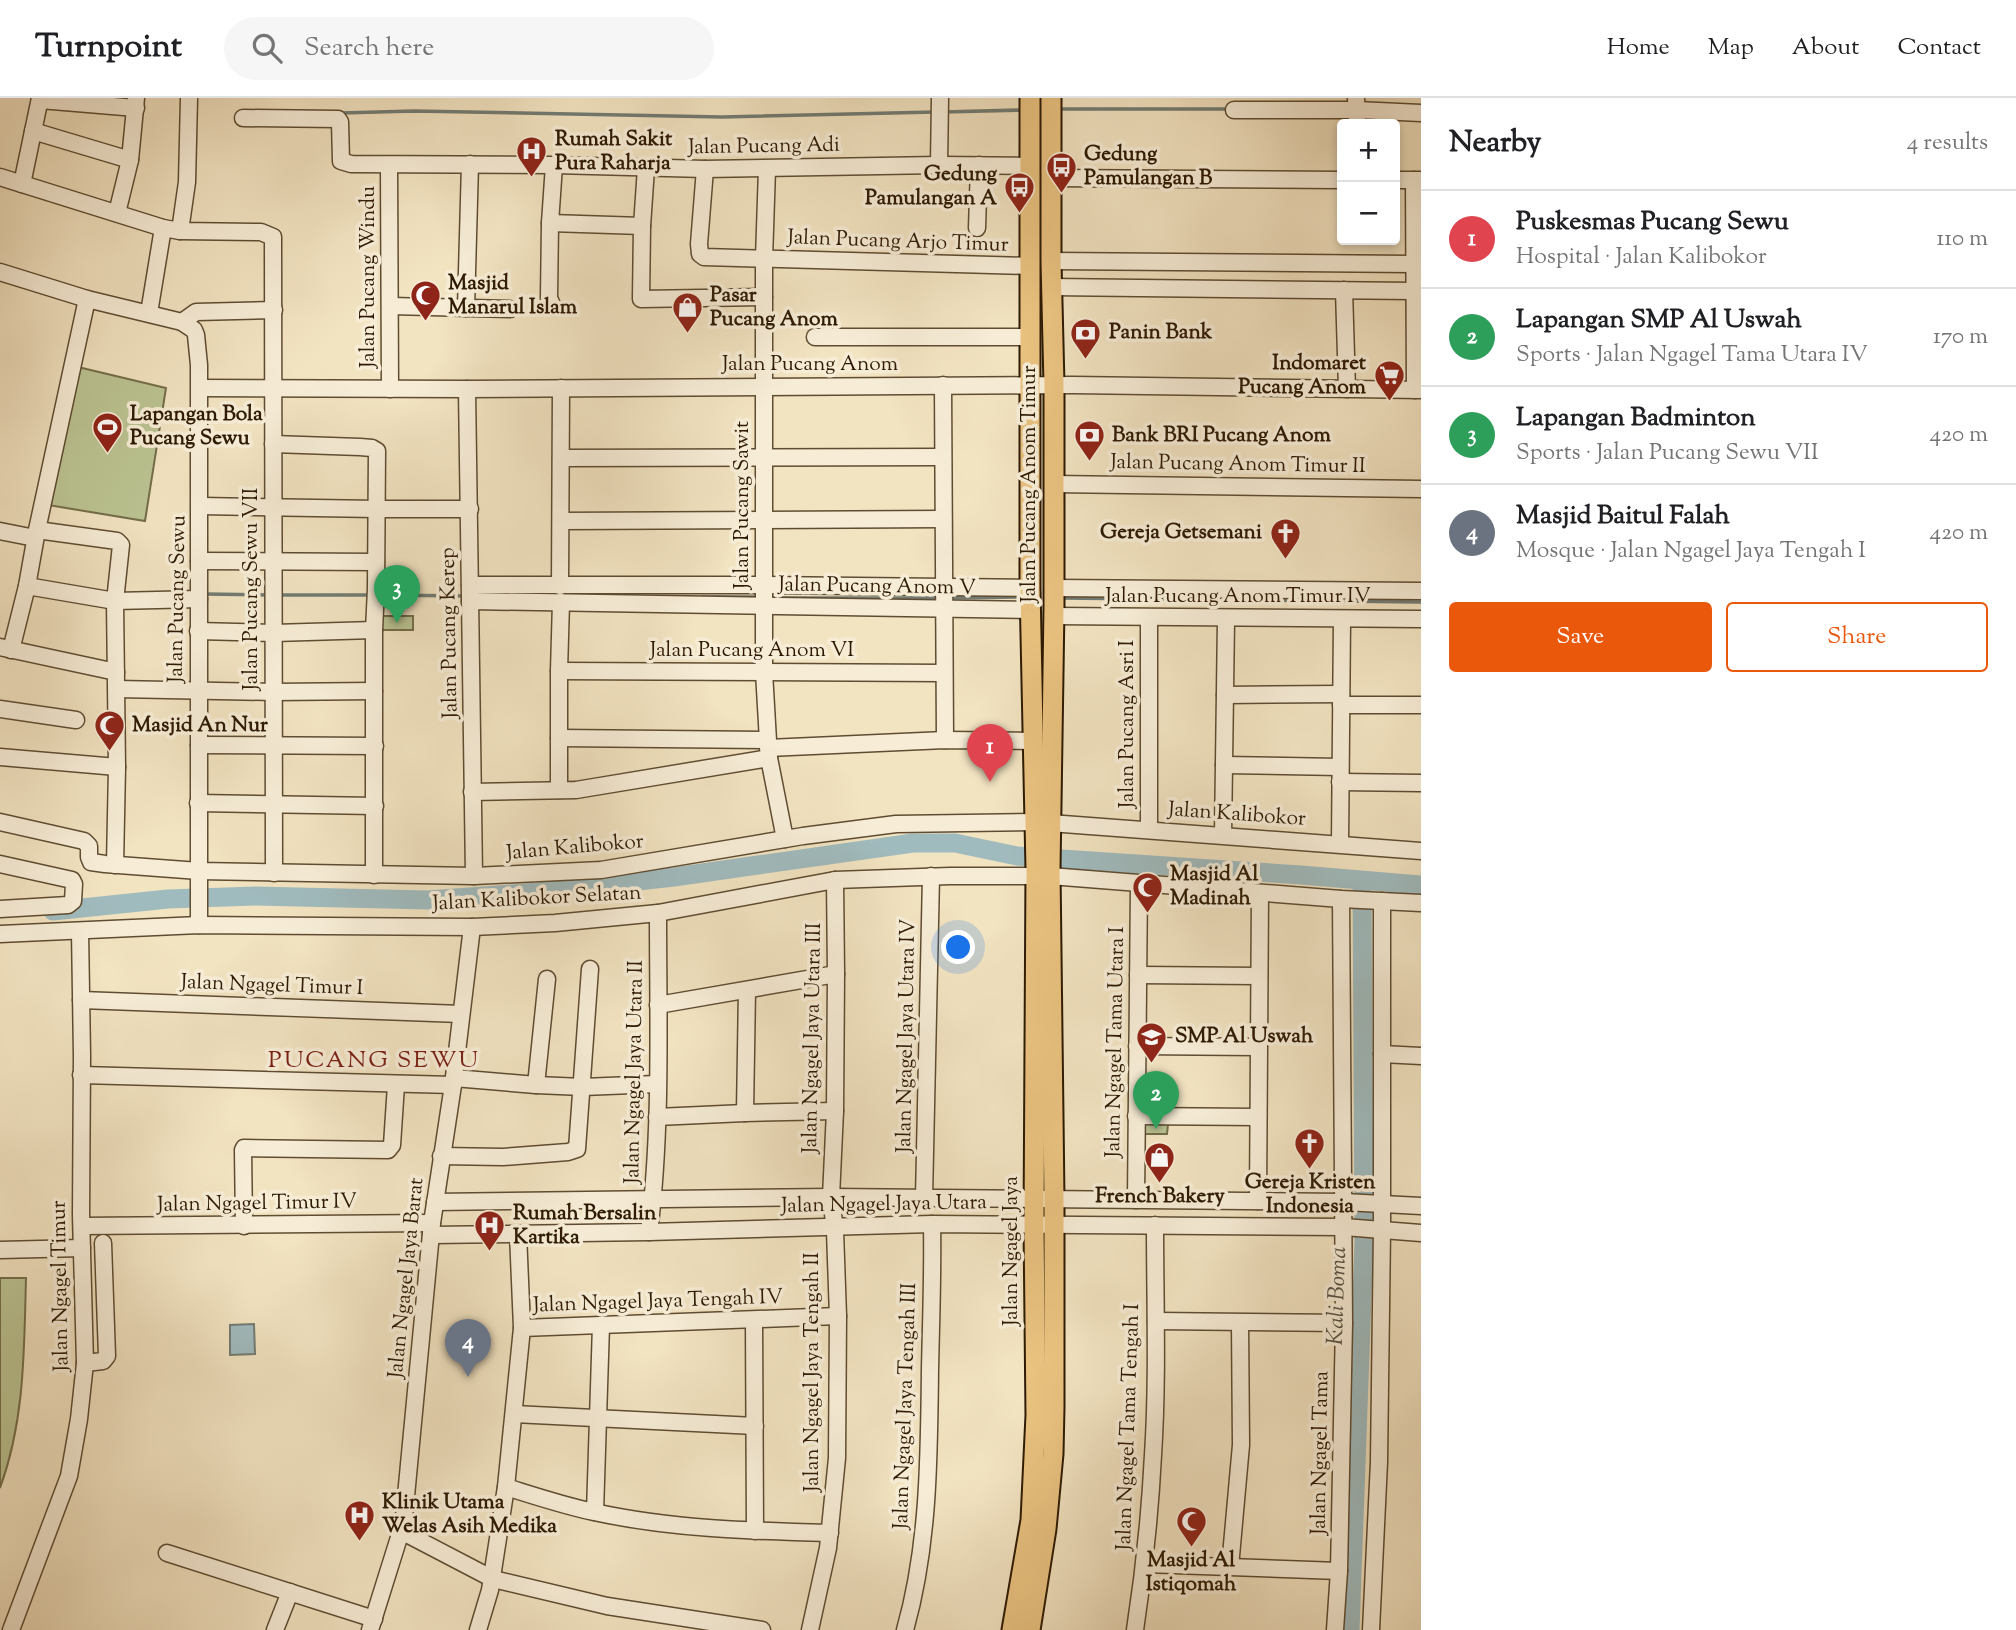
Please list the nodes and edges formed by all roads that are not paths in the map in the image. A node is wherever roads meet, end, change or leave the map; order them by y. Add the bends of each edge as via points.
1 (188, 98) edge
2 (40, 99) edge
3 (136, 103) edge
4 (938, 104) edge
5 (1030, 105) edge
6 (1051, 106) edge
7 (1357, 109) edge
8 (1234, 110) dead end
9 (1421, 113) edge
10 (243, 118) dead end
11 (33, 131) junction
12 (130, 160) junction
13 (470, 164) junction
14 (554, 165) junction
15 (939, 165) junction
16 (979, 165) junction
17 (389, 166) junction
18 (1030, 166) junction
19 (646, 168) junction
20 (705, 169) junction
21 (767, 169) junction
22 (0, 177) edge
23 (1051, 178) junction
24 (1337, 180) edge
25 (1400, 180) edge
26 (1418, 180) edge
27 (22, 184) junction
28 (117, 213) junction
29 (550, 223) junction
30 (642, 226) junction
31 (163, 228) junction
32 (977, 228) dead end
33 (180, 231) junction
34 (764, 259) junction
35 (1051, 261) junction
36 (1223, 263) junction
37 (1245, 264) junction
38 (1030, 266) junction
39 (0, 272) edge
40 (1415, 277) edge
41 (1051, 287) junction
42 (1223, 290) junction
43 (1244, 290) junction
44 (1344, 290) junction
45 (764, 297) junction
46 (87, 299) junction
47 (391, 306) junction
48 (553, 307) dead end
49 (467, 308) junction
50 (510, 309) dead end
51 (274, 310) junction
52 (149, 313) junction
53 (182, 322) junction
54 (814, 337) dead end
55 (1030, 337) junction
56 (943, 385) junction
57 (1031, 385) junction
58 (1054, 385) junction
59 (764, 386) junction
60 (200, 388) junction
61 (273, 388) junction
62 (390, 388) junction
63 (561, 388) junction
64 (467, 389) junction
65 (1347, 389) junction
66 (1418, 390) edge
67 (273, 444) junction
68 (942, 457) junction
69 (561, 458) junction
70 (765, 458) junction
71 (1054, 484) junction
72 (1421, 489) edge
73 (201, 506) junction
74 (273, 506) junction
75 (377, 509) junction
76 (470, 509) junction
77 (943, 519) junction
78 (561, 520) junction
79 (764, 520) junction
80 (0, 531) edge
81 (36, 534) junction
82 (199, 561) junction
83 (273, 561) junction
84 (376, 562) junction
85 (27, 586) junction
86 (1421, 591) edge
87 (470, 593) junction
88 (199, 594) junction
89 (561, 594) junction
90 (115, 596) junction
91 (764, 596) junction
92 (944, 598) junction
93 (1030, 599) junction
94 (1054, 600) junction
95 (1149, 618) junction
96 (1226, 619) junction
97 (1342, 619) junction
98 (1421, 619) edge
99 (374, 630) junction
100 (198, 631) junction
101 (274, 633) junction
102 (6, 648) edge
103 (559, 671) junction
104 (764, 672) junction
105 (944, 673) junction
106 (116, 680) junction
107 (198, 691) junction
108 (374, 691) junction
109 (274, 692) junction
110 (1042, 695) junction
111 (1225, 695) junction
112 (1341, 699) junction
113 (1421, 705) edge
114 (0, 709) edge
115 (76, 720) dead end
116 (559, 738) junction
117 (945, 740) junction
118 (1033, 741) junction
119 (199, 745) junction
120 (274, 746) junction
121 (375, 746) junction
122 (768, 749) junction
123 (0, 757) edge
124 (1224, 765) junction
125 (117, 767) junction
126 (1340, 775) junction
127 (1421, 783) edge
128 (559, 790) junction
129 (472, 792) junction
130 (198, 803) junction
131 (274, 805) junction
132 (375, 806) junction
133 (0, 822) edge
134 (1149, 830) junction
135 (1042, 831) junction
136 (1223, 835) junction
137 (785, 839) junction
138 (1340, 844) junction
139 (1421, 851) edge
140 (0, 864) edge
141 (115, 865) junction
142 (274, 873) junction
143 (1043, 873) junction
144 (374, 875) junction
145 (199, 876) junction
146 (474, 876) junction
147 (931, 876) junction
148 (835, 880) junction
149 (1139, 884) junction
150 (1260, 899) junction
151 (1345, 899) junction
152 (1379, 900) junction
153 (1421, 904) edge
154 (0, 909) edge
155 (658, 913) junction
156 (199, 917) junction
157 (472, 927) junction
158 (80, 931) junction
159 (0, 934) edge
160 (590, 969) dead end
161 (836, 974) junction
162 (1138, 975) junction
163 (1259, 976) junction
164 (547, 979) dead end
165 (747, 990) junction
166 (81, 1000) junction
167 (658, 1005) junction
168 (461, 1014) junction
169 (1137, 1046) junction
170 (1258, 1047) junction
171 (1382, 1054) junction
172 (1421, 1056) edge
173 (81, 1075) junction
174 (453, 1082) junction
175 (657, 1084) junction
176 (396, 1085) junction
177 (536, 1085) junction
178 (583, 1087) junction
179 (835, 1111) junction
180 (745, 1113) junction
181 (1136, 1116) junction
182 (657, 1117) junction
183 (1258, 1117) junction
184 (441, 1156) junction
185 (831, 1197) junction
186 (653, 1198) junction
187 (924, 1198) junction
188 (1054, 1199) junction
189 (1034, 1200) junction
190 (1136, 1200) junction
191 (1258, 1201) junction
192 (435, 1202) junction
193 (1349, 1203) junction
194 (1379, 1203) junction
195 (1421, 1206) edge
196 (932, 1224) junction
197 (1034, 1225) junction
198 (1054, 1225) junction
199 (1155, 1225) junction
200 (82, 1226) junction
201 (243, 1226) junction
202 (834, 1226) junction
203 (1349, 1228) junction
204 (432, 1229) junction
205 (1379, 1229) junction
206 (649, 1232) junction
207 (1421, 1233) edge
208 (518, 1234) junction
209 (103, 1243) dead end
210 (82, 1248) junction
211 (0, 1250) edge
212 (838, 1316) junction
213 (754, 1320) junction
214 (1156, 1321) junction
215 (1240, 1323) junction
216 (1344, 1323) junction
217 (600, 1325) junction
218 (522, 1328) junction
219 (85, 1363) junction
220 (514, 1414) junction
221 (597, 1418) junction
222 (755, 1426) junction
223 (1044, 1463) junction
224 (506, 1488) junction
225 (595, 1512) junction
226 (401, 1531) junction
227 (755, 1531) junction
228 (830, 1533) junction
229 (167, 1553) dead end
230 (1145, 1564) junction
231 (1230, 1566) junction
232 (1339, 1571) junction
233 (493, 1580) junction
234 (290, 1592) junction
235 (372, 1624) edge
236 (11, 1630) edge
237 (275, 1630) edge
238 (478, 1630) edge
239 (762, 1630) edge
240 (810, 1630) edge
241 (905, 1630) edge
242 (1012, 1630) edge
243 (1030, 1630) edge
244 (1135, 1630) edge
245 (1335, 1630) edge
246 (1371, 1630) edge

1 - 33 street via 187,182
2 - 3 street
2 - 11 street
3 - 12 street
4 - 15 street
5 - 18 main road, Jalan Pucang Anom Timur
6 - 23 main road, Jalan Pucang Anom Timur
7 - 8 street
7 - 9 street
10 - 17 street, Jalan Pucang Adi via 338,119 343,162
11 - 12 street
11 - 27 street
12 - 28 street
13 - 14 street, Jalan Pucang Adi
13 - 17 street, Jalan Pucang Adi
13 - 49 street
14 - 19 street, Jalan Pucang Adi
14 - 29 street
15 - 16 street, Jalan Pucang Adi
15 - 21 street, Jalan Pucang Adi
16 - 18 street, Jalan Pucang Adi
16 - 32 street
17 - 47 street, Jalan Pucang Windu
18 - 38 main road, Jalan Pucang Anom Timur
19 - 20 street, Jalan Pucang Adi
19 - 30 street
20 - 21 street, Jalan Pucang Adi
20 - 34 street, Jalan Pucang Arjo Timur via 700,254
21 - 34 street, Jalan Pucang Sawit
22 - 27 street
23 - 24 street
23 - 35 main road, Jalan Pucang Anom Timur
25 - 26 street
26 - 40 street
27 - 28 street
28 - 31 street
29 - 30 street
29 - 48 street via 549,298
30 - 45 street via 640,299
31 - 33 street
31 - 52 street
33 - 51 street, Jalan Pucang Sewu VII via 271,235
34 - 38 street, Jalan Pucang Arjo Timur
34 - 45 street, Jalan Pucang Sawit
35 - 36 street
35 - 41 main road, Jalan Pucang Anom Timur
36 - 37 street
36 - 42 street
37 - 40 street
37 - 43 street
38 - 55 main road, Jalan Pucang Anom Timur
39 - 46 street
40 - 44 street
40 - 66 street
41 - 42 street
41 - 58 main road, Jalan Pucang Anom Timur
42 - 43 street
43 - 44 street
44 - 65 street
45 - 59 street, Jalan Pucang Sawit
46 - 52 street
46 - 81 street
47 - 49 street
47 - 62 street, Jalan Pucang Windu
49 - 50 street
51 - 53 street via 196,312
51 - 61 street, Jalan Pucang Sewu VII
52 - 53 street
53 - 60 street, Jalan Pucang Sewu via 196,335
54 - 55 street
55 - 57 main road, Jalan Pucang Anom Timur
56 - 57 street, Jalan Pucang Anom
56 - 59 street, Jalan Pucang Anom
56 - 68 street
57 - 58 street, Jalan Pucang Anom
57 - 93 main road, Jalan Pucang Anom Timur
58 - 65 street, Jalan Pucang Anom
58 - 71 main road, Jalan Pucang Anom Timur
59 - 63 street, Jalan Pucang Anom
59 - 70 street, Jalan Pucang Sawit
60 - 61 street, Jalan Pucang Anom
60 - 73 street, Jalan Pucang Sewu
61 - 62 street, Jalan Pucang Anom
61 - 67 street, Jalan Pucang Sewu VII
62 - 64 street, Jalan Pucang Anom
63 - 64 street, Jalan Pucang Anom
63 - 69 street
64 - 76 street, Jalan Pucang Kerep
65 - 66 street, Jalan Pucang Anom
67 - 74 street, Jalan Pucang Sewu VII
67 - 75 street via 375,448
68 - 70 street
68 - 77 street
69 - 70 street
69 - 78 street
70 - 79 street, Jalan Pucang Sawit
71 - 72 street, Jalan Pucang Anom Timur II
71 - 94 main road, Jalan Pucang Anom Timur
73 - 74 street
73 - 82 street, Jalan Pucang Sewu
74 - 75 street
74 - 83 street, Jalan Pucang Sewu VII
75 - 76 street
75 - 84 street
76 - 87 street, Jalan Pucang Kerep
77 - 79 street
77 - 92 street
78 - 79 street
78 - 89 street
79 - 91 street, Jalan Pucang Sawit
80 - 81 street
81 - 85 street
81 - 90 street via 119,542
82 - 83 street
82 - 88 street, Jalan Pucang Sewu
83 - 84 street
83 - 101 street, Jalan Pucang Sewu VII
84 - 99 street
85 - 90 street
85 - 102 street
86 - 94 street
87 - 89 street, Jalan Pucang Anom V
87 - 129 street, Jalan Pucang Kerep
88 - 90 street
88 - 100 street, Jalan Pucang Sewu
89 - 91 street, Jalan Pucang Anom V
89 - 103 street
90 - 106 street
91 - 92 street, Jalan Pucang Anom V
91 - 92 street, Jalan Pucang Anom V
91 - 104 street, Jalan Pucang Sawit
92 - 93 street, Jalan Pucang Anom V
92 - 93 street, Jalan Pucang Anom V
92 - 105 street
93 - 110 main road, Jalan Pucang Anom Timur
94 - 95 street, Jalan Pucang Anom Timur IV
94 - 110 main road, Jalan Pucang Anom Timur
95 - 96 street, Jalan Pucang Anom Timur IV
95 - 134 street, Jalan Pucang Asri I
96 - 97 street, Jalan Pucang Anom Timur IV
96 - 111 street
97 - 98 street, Jalan Pucang Anom Timur IV
97 - 112 street
99 - 101 street
99 - 108 street
100 - 101 street
100 - 107 street, Jalan Pucang Sewu
101 - 109 street, Jalan Pucang Sewu VII
102 - 106 street
103 - 104 street, Jalan Pucang Anom VI
103 - 116 street
104 - 105 street, Jalan Pucang Anom VI
104 - 122 street, Jalan Pucang Sawit
105 - 117 street
106 - 107 street
106 - 125 street
107 - 109 street
107 - 119 street, Jalan Pucang Sewu
108 - 109 street
108 - 121 street
109 - 120 street, Jalan Pucang Sewu VII
110 - 118 main road, Jalan Pucang Anom Timur
110 - 135 main road, Jalan Pucang Anom Timur
111 - 112 street
111 - 124 street
112 - 113 street
112 - 126 street
114 - 115 street
116 - 122 street
116 - 128 street
117 - 118 street
117 - 122 street
118 - 135 main road, Jalan Pucang Anom Timur
119 - 120 street
119 - 130 street, Jalan Pucang Sewu
120 - 121 street
120 - 131 street, Jalan Pucang Sewu VII
121 - 132 street
122 - 128 street
122 - 137 street, Jalan Pucang Sawit
123 - 125 street
124 - 126 street
124 - 136 street
125 - 141 street
126 - 127 street
126 - 138 street
128 - 129 street
129 - 146 street, Jalan Pucang Kerep
130 - 131 street
130 - 145 street, Jalan Pucang Sewu
131 - 132 street
131 - 142 street, Jalan Pucang Sewu VII
132 - 144 street
133 - 141 street via 84,841 91,862
134 - 135 street, Jalan Kalibokor
134 - 136 street, Jalan Kalibokor
135 - 137 street, Jalan Kalibokor via 896,824
135 - 143 main road, Jalan Pucang Anom Timur
136 - 138 street, Jalan Kalibokor
137 - 146 street, Jalan Kalibokor via 601,870
138 - 139 street, Jalan Kalibokor
140 - 154 street via 74,884 73,901 68,905
141 - 145 street, Jalan Kalibokor
142 - 144 street, Jalan Kalibokor
142 - 145 street, Jalan Kalibokor
143 - 147 street, Jalan Kalibokor Selatan
143 - 149 street, Jalan Kalibokor Selatan
143 - 188 main road, Jalan Ngagel Jaya
143 - 189 main road, Jalan Ngagel Jaya
144 - 146 street, Jalan Kalibokor
145 - 156 street, Jalan Pucang Sewu
147 - 148 street, Jalan Kalibokor Selatan
147 - 187 street, Jalan Ngagel Jaya Utara IV
148 - 155 street, Jalan Kalibokor Selatan
148 - 161 street, Jalan Ngagel Jaya Utara III
149 - 150 street, Jalan Kalibokor Selatan
149 - 162 street, Jalan Ngagel Tama Utara I
150 - 151 street, Jalan Kalibokor Selatan
150 - 163 street
151 - 152 street, Jalan Kalibokor Selatan
151 - 193 street, Jalan Ngagel Tama
152 - 153 street, Jalan Kalibokor Selatan
152 - 171 street
155 - 157 street, Jalan Kalibokor Selatan
155 - 167 street, Jalan Ngagel Jaya Utara II
156 - 157 street, Jalan Kalibokor Selatan
156 - 158 street, Jalan Kalibokor Selatan
157 - 168 street, Jalan Ngagel Jaya Barat
158 - 159 street, Jalan Kalibokor Selatan
158 - 166 street, Jalan Ngagel Timur
160 - 178 street
161 - 165 street
161 - 179 street, Jalan Ngagel Jaya Utara III
162 - 163 street
162 - 169 street, Jalan Ngagel Tama Utara I
163 - 170 street
164 - 177 street
165 - 167 street
165 - 180 street
166 - 168 street, Jalan Ngagel Timur I
166 - 173 street, Jalan Ngagel Timur
167 - 175 street, Jalan Ngagel Jaya Utara II
168 - 174 street, Jalan Ngagel Jaya Barat
169 - 170 street
169 - 181 street, Jalan Ngagel Tama Utara I
170 - 183 street
171 - 172 street
171 - 194 street
173 - 176 street
173 - 200 street, Jalan Ngagel Timur
174 - 176 street
174 - 177 street
174 - 184 street, Jalan Ngagel Jaya Barat
175 - 178 street
175 - 182 street, Jalan Ngagel Jaya Utara II
176 - 201 street via 388,1150 244,1148
177 - 178 street
178 - 184 street via 579,1147 575,1150 503,1157
179 - 180 street
179 - 185 street, Jalan Ngagel Jaya Utara III
180 - 182 street
181 - 183 street
181 - 190 street, Jalan Ngagel Tama Utara I
182 - 186 street, Jalan Ngagel Jaya Utara II
183 - 191 street
184 - 192 street, Jalan Ngagel Jaya Barat
185 - 186 street, Jalan Ngagel Jaya Utara
185 - 187 street, Jalan Ngagel Jaya Utara
185 - 202 street, Jalan Ngagel Jaya Tengah II
186 - 192 street, Jalan Ngagel Jaya Utara
186 - 206 street, Jalan Ngagel Jaya Utara II
187 - 189 street, Jalan Ngagel Jaya Utara
188 - 189 street, Jalan Ngagel Jaya Utara
188 - 190 street, Jalan Ngagel Jaya Utara
188 - 198 main road, Jalan Ngagel Jaya
189 - 197 main road, Jalan Ngagel Jaya
190 - 191 street, Jalan Ngagel Jaya Utara
191 - 193 street, Jalan Ngagel Jaya Utara
192 - 204 street, Jalan Ngagel Jaya Barat
193 - 194 street, Jalan Ngagel Jaya Utara
193 - 203 street, Jalan Ngagel Tama
194 - 195 street, Jalan Ngagel Jaya Utara
194 - 205 street
196 - 197 street, Jalan Ngagel Jaya Utara
196 - 202 street, Jalan Ngagel Jaya Utara
196 - 241 street, Jalan Ngagel Jaya Tengah III via 929,1460 922,1552
197 - 198 street, Jalan Ngagel Jaya Utara
197 - 223 main road, Jalan Ngagel Jaya
198 - 199 street, Jalan Ngagel Jaya Utara
198 - 223 main road, Jalan Ngagel Jaya via 1054,1407
199 - 203 street, Jalan Ngagel Jaya Utara
199 - 214 street, Jalan Ngagel Tama Tengah I
200 - 201 street, Jalan Ngagel Timur IV
200 - 210 street, Jalan Ngagel Timur
201 - 204 street, Jalan Ngagel Timur IV
202 - 206 street, Jalan Ngagel Jaya Utara
202 - 212 street, Jalan Ngagel Jaya Tengah II
203 - 205 street, Jalan Ngagel Jaya Utara
203 - 216 street, Jalan Ngagel Tama
204 - 208 street, Jalan Ngagel Jaya Utara
204 - 226 street, Jalan Ngagel Jaya Barat
205 - 207 street, Jalan Ngagel Jaya Utara
205 - 246 street via 1380,1462
206 - 208 street, Jalan Ngagel Jaya Utara
208 - 218 street
209 - 219 street via 107,1356 103,1361
210 - 211 street
210 - 219 street, Jalan Ngagel Timur
212 - 213 street, Jalan Ngagel Jaya Tengah IV
212 - 228 street, Jalan Ngagel Jaya Tengah II via 837,1458
213 - 217 street, Jalan Ngagel Jaya Tengah IV
213 - 222 street
214 - 215 street
214 - 230 street, Jalan Ngagel Tama Tengah I via 1154,1448
215 - 216 street
215 - 231 street via 1241,1450
216 - 232 street, Jalan Ngagel Tama
217 - 218 street, Jalan Ngagel Jaya Tengah IV
217 - 221 street
218 - 220 street
219 - 236 street, Jalan Ngagel Timur via 69,1476
220 - 221 street
220 - 224 street
221 - 222 street
221 - 225 street
222 - 227 street
223 - 242 main road, Jalan Ngagel Jaya
223 - 243 main road, Jalan Ngagel Jaya via 1046,1529
224 - 225 street
224 - 233 street
225 - 227 street via 674,1525
226 - 233 street
226 - 235 street, Jalan Ngagel Jaya Barat
227 - 228 street
228 - 240 street, Jalan Ngagel Jaya Tengah II
229 - 234 street
230 - 231 street
230 - 244 street, Jalan Ngagel Tama Tengah I
231 - 232 street
232 - 245 street, Jalan Ngagel Tama
233 - 238 street
233 - 239 street via 607,1606
234 - 235 street
234 - 237 street

